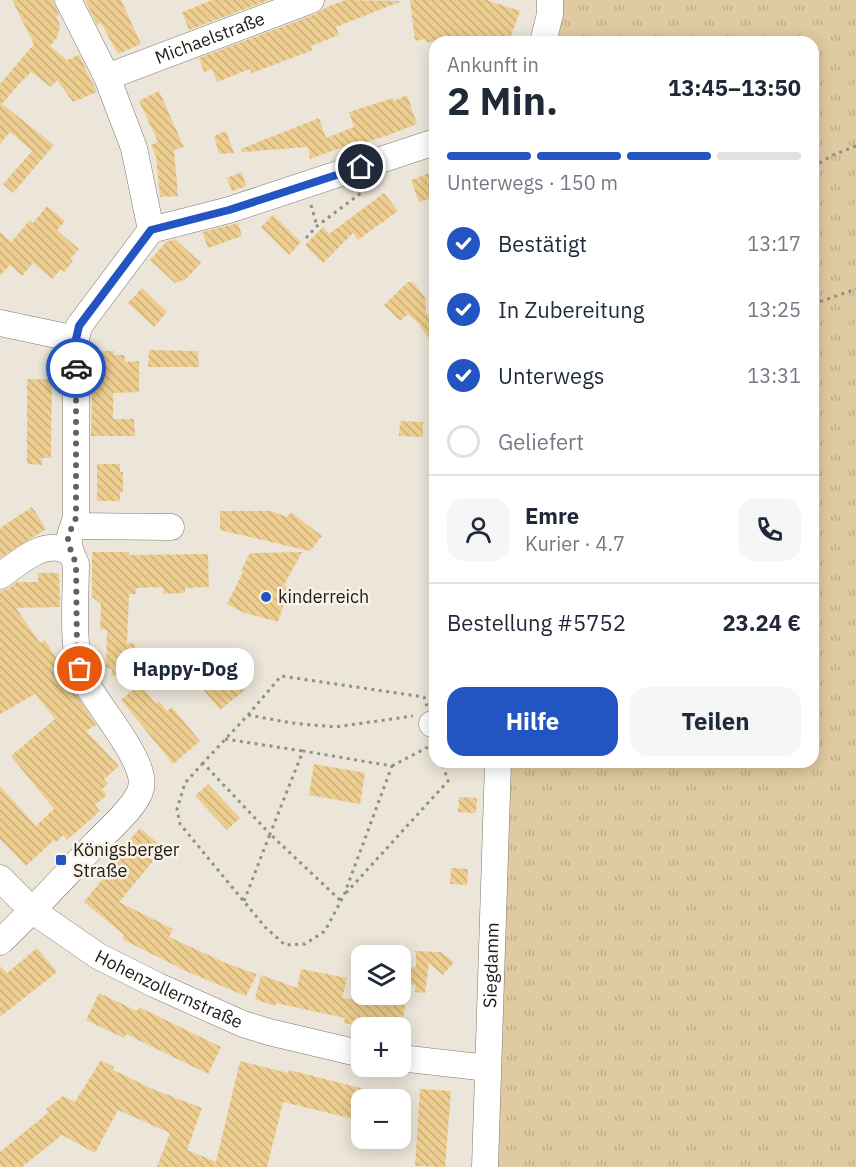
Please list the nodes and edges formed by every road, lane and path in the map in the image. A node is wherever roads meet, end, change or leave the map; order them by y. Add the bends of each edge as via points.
1 (68, 0) edge
2 (311, 0) edge
3 (550, 0) edge
4 (544, 36) edge
5 (107, 77) junction
6 (429, 144) edge
7 (856, 146) edge
8 (819, 163) edge
9 (375, 182) dead end
10 (151, 230) junction
11 (306, 238) dead end
12 (856, 289) edge
13 (819, 302) edge
14 (0, 323) edge
15 (76, 339) junction
16 (74, 526) junction
17 (171, 527) dead end
18 (71, 552) junction
19 (0, 576) edge
20 (429, 713) edge
21 (248, 715) junction
22 (429, 726) edge
23 (429, 730) edge
24 (225, 738) junction
25 (303, 751) junction
26 (203, 762) junction
27 (392, 766) junction
28 (444, 768) edge
29 (498, 768) edge
30 (270, 834) junction
31 (0, 878) edge
32 (344, 895) junction
33 (341, 901) junction
34 (244, 902) junction
35 (33, 911) junction
36 (0, 942) edge
37 (351, 1051) edge
38 (411, 1059) edge
39 (488, 1068) junction
40 (485, 1167) edge

1 - 5 street
2 - 5 street, Michaelstraße
3 - 4 street
5 - 10 street via 134,148
6 - 10 street via 229,210
7 - 8 path
9 - 11 path
10 - 15 street via 79,326
12 - 13 path
14 - 15 street
15 - 16 street
16 - 17 street
16 - 18 street via 68,536
18 - 19 street via 56,547 37,552
18 - 35 street via 76,564 80,669 139,766 142,786 138,797
20 - 21 path via 424,697 281,676
21 - 22 path via 335,727
21 - 24 path
23 - 27 path
24 - 25 path
24 - 26 path
25 - 27 path
25 - 30 path
26 - 30 path
26 - 34 path via 185,783 177,809 180,824
27 - 32 path
28 - 32 path via 447,781
29 - 39 street, Siegdamm
30 - 33 path
30 - 34 path
31 - 35 street, Hohenzollernstraße
32 - 33 path
33 - 34 path via 325,931 304,944 285,945
35 - 36 street
35 - 37 street, Hohenzollernstraße via 99,956 218,1014 269,1032
38 - 39 street
39 - 40 street, Siegdamm

